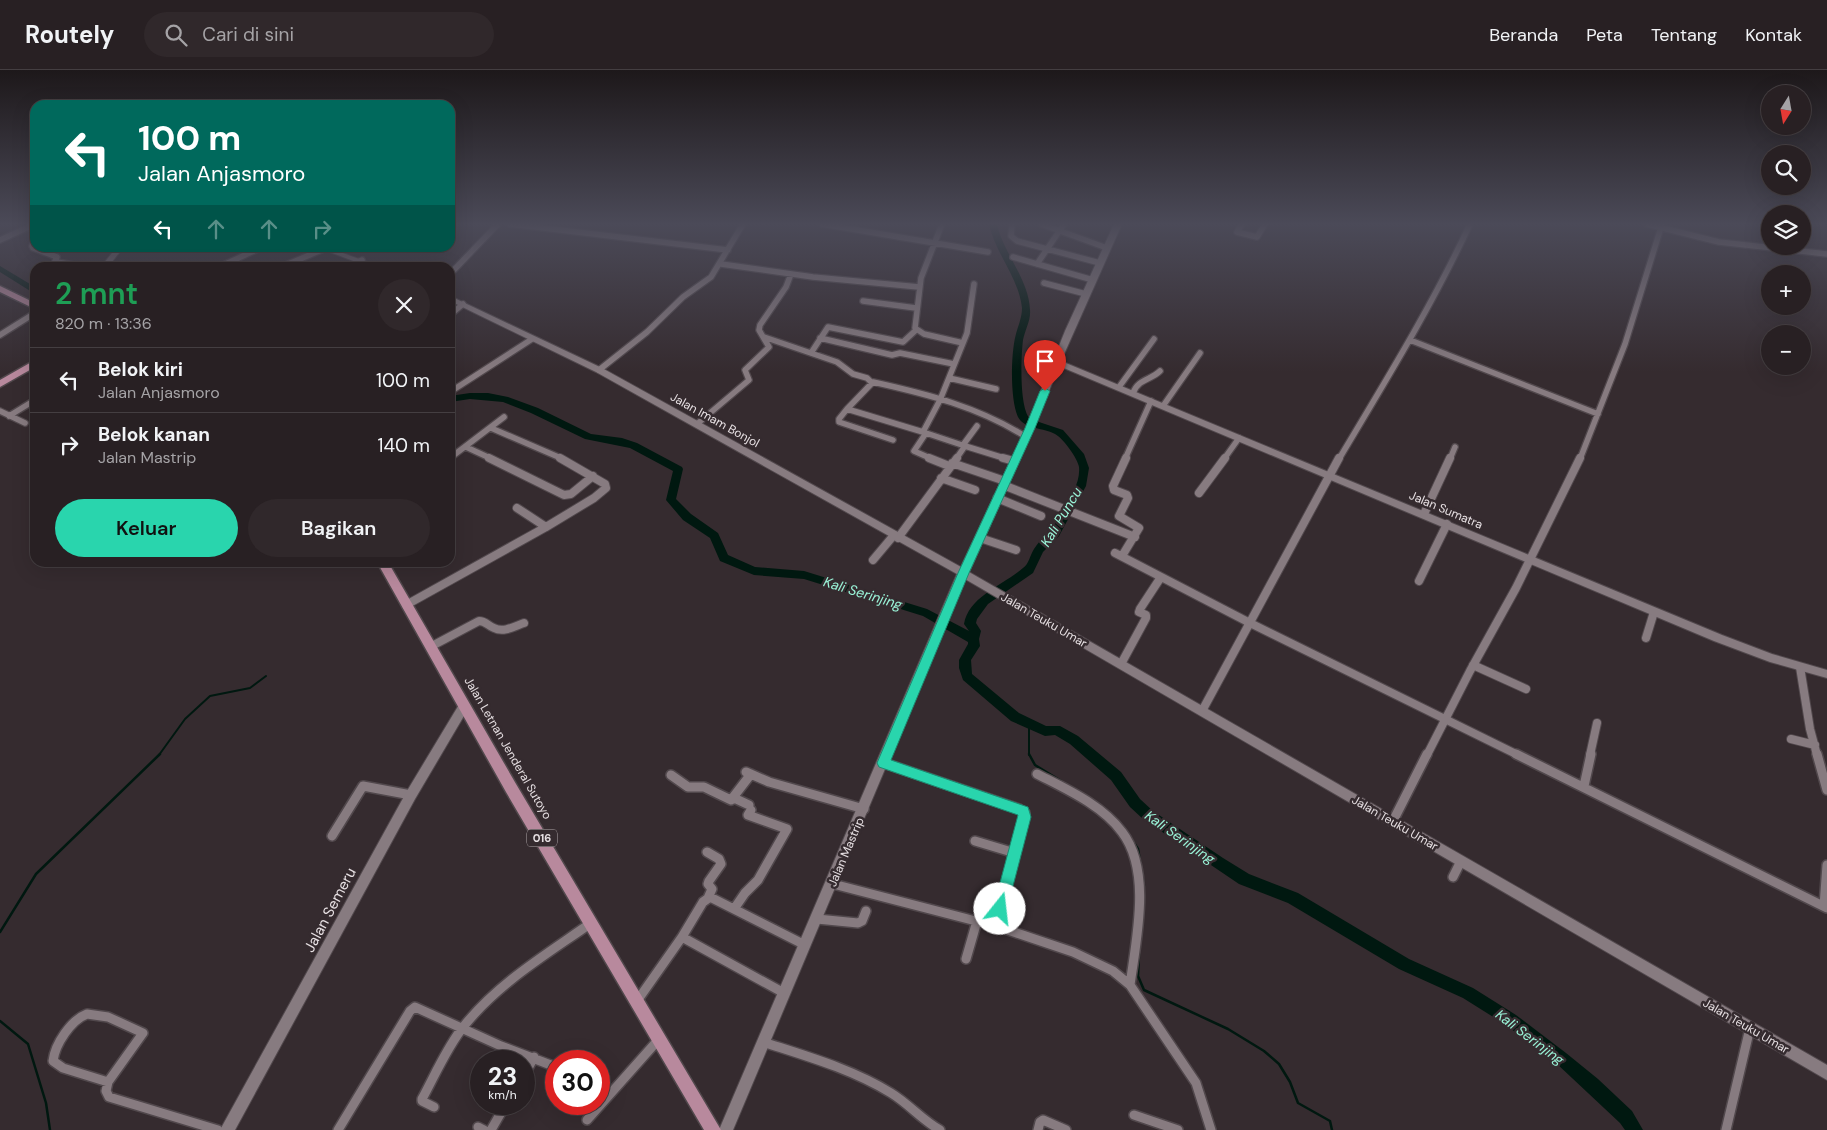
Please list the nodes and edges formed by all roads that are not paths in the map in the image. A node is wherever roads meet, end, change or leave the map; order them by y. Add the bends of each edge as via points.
1 (713, 273) edge
2 (788, 273) edge
3 (923, 273) edge
4 (1070, 273) edge
5 (1096, 273) edge
6 (1447, 273) edge
7 (1646, 273) edge
8 (792, 274) junction
9 (1093, 280) junction
10 (1044, 283) dead end
11 (974, 284) dead end
12 (918, 287) junction
13 (0, 289) edge
14 (1086, 294) junction
15 (455, 300) edge
16 (863, 301) dead end
17 (30, 304) edge
18 (463, 304) junction
19 (916, 308) junction
20 (455, 311) edge
21 (30, 316) edge
22 (916, 330) junction
23 (0, 334) edge
24 (764, 337) junction
25 (820, 338) junction
26 (532, 339) junction
27 (1154, 339) dead end
28 (1410, 340) junction
29 (963, 343) junction
30 (811, 353) junction
31 (1200, 353) dead end
32 (1057, 362) junction
33 (954, 364) junction
34 (30, 366) edge
35 (599, 370) junction
36 (1160, 371) dead end
37 (950, 378) junction
38 (871, 382) junction
39 (0, 384) edge
40 (455, 385) edge
41 (460, 386) junction
42 (1119, 388) junction
43 (455, 389) edge
44 (996, 389) dead end
45 (1133, 393) junction
46 (940, 400) junction
47 (1151, 401) junction
48 (30, 403) edge
49 (1163, 406) junction
50 (847, 409) junction
51 (0, 411) edge
52 (1598, 414) junction
53 (9, 416) junction
54 (504, 417) dead end
55 (24, 423) dead end
56 (697, 424) junction
57 (901, 426) junction
58 (977, 426) dead end
59 (491, 428) junction
60 (925, 432) junction
61 (1026, 438) junction
62 (1239, 438) junction
63 (964, 446) junction
64 (466, 447) junction
65 (1455, 447) dead end
66 (455, 455) edge
67 (1014, 461) junction
68 (951, 465) junction
69 (1329, 475) junction
70 (593, 476) junction
71 (941, 478) junction
72 (1004, 483) junction
73 (975, 490) dead end
74 (1199, 493) dead end
75 (996, 498) junction
76 (517, 508) dead end
77 (1424, 514) junction
78 (1041, 516) dead end
79 (1446, 524) junction
80 (546, 527) junction
81 (896, 536) junction
82 (1135, 537) junction
83 (980, 538) junction
84 (1016, 550) dead end
85 (1530, 559) junction
86 (873, 560) dead end
87 (385, 567) edge
88 (963, 573) junction
89 (1161, 577) junction
90 (1419, 581) dead end
91 (406, 605) junction
92 (1654, 612) junction
93 (524, 623) dead end
94 (1250, 623) junction
95 (1646, 638) dead end
96 (430, 647) junction
97 (1121, 664) junction
98 (1474, 665) junction
99 (1800, 667) junction
100 (1827, 674) edge
101 (1526, 689) dead end
102 (464, 706) junction
103 (1202, 710) junction
104 (1446, 719) junction
105 (1598, 723) dead end
106 (1791, 739) dead end
107 (1815, 745) junction
108 (884, 763) junction
109 (1037, 774) dead end
110 (670, 775) dead end
111 (1584, 786) junction
112 (1827, 790) edge
113 (411, 795) junction
114 (734, 798) junction
115 (864, 809) junction
116 (1393, 821) junction
117 (332, 836) dead end
118 (976, 841) dead end
119 (707, 852) dead end
120 (1015, 853) junction
121 (1461, 861) junction
122 (1827, 865) edge
123 (1454, 877) dead end
124 (833, 884) junction
125 (708, 898) junction
126 (1825, 907) edge
127 (734, 909) junction
128 (866, 911) dead end
129 (817, 919) junction
130 (977, 922) junction
131 (591, 923) junction
132 (995, 926) junction
133 (682, 937) junction
134 (805, 945) junction
135 (966, 959) dead end
136 (1130, 985) junction
137 (784, 993) junction
138 (637, 1001) junction
139 (462, 1028) junction
140 (1750, 1028) junction
141 (659, 1039) junction
142 (763, 1042) junction
143 (514, 1050) edge
144 (1827, 1073) edge
145 (108, 1082) junction
146 (610, 1087) edge
147 (434, 1107) dead end
148 (702, 1113) junction
149 (500, 1115) edge
150 (590, 1115) edge
151 (1134, 1115) dead end
152 (587, 1120) dead end
153 (218, 1130) edge
154 (227, 1130) edge
155 (338, 1130) edge
156 (491, 1130) edge
157 (706, 1130) edge
158 (713, 1130) edge
159 (726, 1130) edge
160 (940, 1130) edge
161 (1038, 1130) edge
162 (1066, 1130) edge
163 (1178, 1130) edge
164 (1211, 1130) edge
165 (1726, 1130) edge

1 - 35 street
2 - 8 street
3 - 12 street
4 - 9 street
5 - 9 main road, Jalan Mastrip
6 - 28 street
7 - 52 street via 1625,344
8 - 12 street
8 - 24 street via 760,325 759,330
9 - 14 main road, Jalan Mastrip
10 - 14 street
11 - 29 street
12 - 19 street
13 - 17 main road
14 - 32 main road, Jalan Mastrip
15 - 18 main road, Jalan Imam Bonjol
16 - 19 street
18 - 20 street
18 - 26 main road, Jalan Imam Bonjol
19 - 22 street
21 - 23 street
22 - 25 street via 902,342 828,327
22 - 29 street
24 - 30 street
24 - 56 street via 769,347 745,370 749,380
25 - 30 street
25 - 33 street via 892,355 900,353
26 - 35 main road, Jalan Imam Bonjol
26 - 41 street
27 - 42 street
28 - 52 street
28 - 69 street
29 - 33 street
30 - 38 street via 842,364
31 - 49 street
32 - 42 main road, Jalan Sumatra
32 - 61 main road, Jalan Mastrip
33 - 37 street
34 - 39 main road
35 - 56 main road, Jalan Imam Bonjol
36 - 45 street via 1154,378 1137,384
37 - 44 street
37 - 46 street
38 - 46 street
38 - 50 street
40 - 41 street
41 - 43 street
42 - 45 main road, Jalan Sumatra
45 - 47 main road, Jalan Sumatra
46 - 60 street
46 - 61 street via 1001,422
47 - 49 main road, Jalan Sumatra
47 - 82 street via 1113,486 1114,490 1127,495 1118,516 1138,526
48 - 53 street
49 - 62 main road, Jalan Sumatra
50 - 57 street
50 - 57 street via 840,422 892,441
51 - 53 street
52 - 85 street via 1576,468
53 - 55 street
54 - 59 street
56 - 81 main road, Jalan Imam Bonjol
57 - 60 street
58 - 63 street
59 - 64 street
59 - 70 street via 564,459
60 - 63 street
60 - 68 street via 914,451
61 - 67 main road, Jalan Mastrip
62 - 69 main road, Jalan Sumatra
62 - 74 street
63 - 67 street
63 - 68 street
64 - 66 street
64 - 70 street via 564,495 571,494
65 - 77 street
67 - 72 main road, Jalan Mastrip
68 - 71 street
68 - 72 street
69 - 77 main road, Jalan Sumatra
69 - 94 street
70 - 80 street via 605,484 605,489
71 - 73 street
71 - 81 street
72 - 75 main road, Jalan Mastrip
72 - 82 street
75 - 78 street
75 - 83 main road, Jalan Mastrip
76 - 80 street
77 - 79 main road, Jalan Sumatra
79 - 85 main road, Jalan Sumatra
79 - 90 street
80 - 91 street
81 - 86 street
81 - 88 main road, Jalan Imam Bonjol
82 - 89 street via 1118,554
83 - 84 street
83 - 88 main road, Jalan Mastrip
85 - 92 main road, Jalan Sumatra
85 - 98 street
87 - 91 main road, Jalan Letnan Jenderal Sutoyo / 016
88 - 97 main road, Jalan Teuku Umar
88 - 108 main road, Jalan Mastrip
89 - 94 street
89 - 97 street via 1140,609 1146,618
91 - 96 main road, Jalan Letnan Jenderal Sutoyo / 016
92 - 95 street
92 - 99 main road, Jalan Sumatra
93 - 96 street via 500,630 479,621
94 - 103 street
94 - 104 street
96 - 102 main road, Jalan Letnan Jenderal Sutoyo / 016
97 - 103 main road, Jalan Teuku Umar
98 - 101 street
98 - 104 street
99 - 100 main road, Jalan Sumatra
99 - 107 street
102 - 113 main road, Jalan Semeru
102 - 131 main road, Jalan Letnan Jenderal Sutoyo / 016
103 - 116 main road, Jalan Teuku Umar
104 - 111 street
104 - 116 street
105 - 111 street
106 - 107 street
107 - 112 street
108 - 115 main road, Jalan Mastrip
108 - 120 street via 1024,811
109 - 136 street via 1116,826 1133,853 1138,880
110 - 114 street via 688,787 704,786 730,800
111 - 126 street
113 - 117 street via 363,786
113 - 154 main road, Jalan Semeru
114 - 115 street via 748,773
114 - 127 street via 750,807 748,815 787,829 758,880
115 - 124 main road, Jalan Mastrip
116 - 121 main road, Jalan Teuku Umar
118 - 120 street
119 - 125 street via 721,864 709,881 712,889
120 - 132 street
121 - 123 street
121 - 140 main road, Jalan Teuku Umar
122 - 126 street
124 - 129 main road, Jalan Mastrip
124 - 130 street
125 - 127 street
125 - 133 street
127 - 134 street
128 - 129 street via 858,923
129 - 134 main road, Jalan Mastrip
130 - 132 street
130 - 135 street
131 - 138 main road, Jalan Letnan Jenderal Sutoyo / 016
131 - 139 street via 516,976
132 - 136 street via 1074,952 1119,974
133 - 137 street
133 - 138 street
134 - 137 main road, Jalan Mastrip
136 - 164 street via 1196,1083
137 - 142 main road, Jalan Mastrip
138 - 141 main road, Jalan Letnan Jenderal Sutoyo / 016
139 - 143 street
139 - 147 street via 422,1099
139 - 155 street via 413,1008
140 - 144 main road, Jalan Teuku Umar
140 - 165 street
141 - 146 street
141 - 148 main road, Jalan Letnan Jenderal Sutoyo / 016
142 - 159 main road, Jalan Mastrip
142 - 160 street via 824,1062 875,1084 902,1100 930,1126
145 - 145 street via 143,1033 96,1013 86,1013 71,1026 55,1051 53,1061 63,1068
145 - 153 street via 106,1091 109,1097
148 - 157 main road, 016
148 - 158 main road, Jalan Letnan Jenderal Sutoyo / 016
149 - 156 street
150 - 152 street
151 - 163 street
161 - 162 street via 1043,1120

